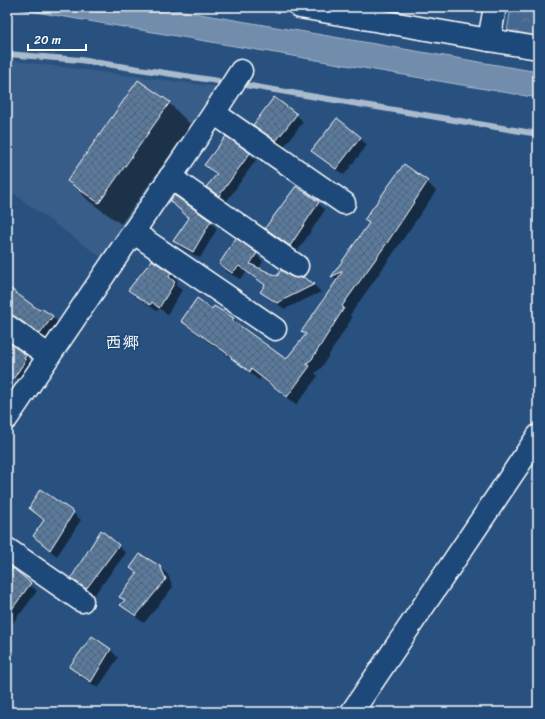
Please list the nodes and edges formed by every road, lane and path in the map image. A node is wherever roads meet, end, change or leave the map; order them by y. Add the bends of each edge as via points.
1 (300, 7) edge
2 (495, 7) edge
3 (489, 40) junction
4 (538, 48) edge
5 (241, 71) dead end
6 (214, 113) junction
7 (170, 177) junction
8 (344, 203) dead end
9 (133, 232) junction
10 (296, 266) dead end
11 (7, 326) edge
12 (275, 329) dead end
13 (49, 356) junction
14 (7, 418) edge
15 (538, 436) edge
16 (7, 548) edge
17 (82, 600) dead end
18 (352, 712) edge

1 - 3 street
2 - 3 street
3 - 4 street
5 - 6 street
6 - 7 street
6 - 8 street
7 - 9 street
7 - 10 street
9 - 12 street
9 - 13 street
11 - 13 street
13 - 14 street
15 - 18 street
16 - 17 street

